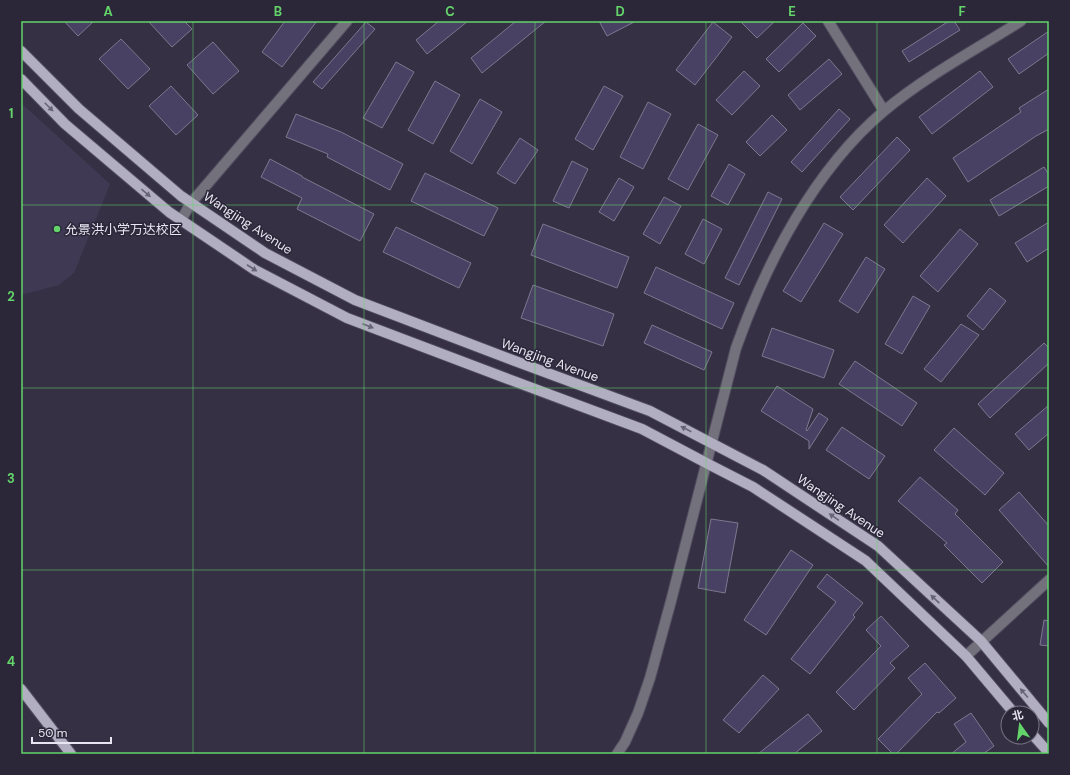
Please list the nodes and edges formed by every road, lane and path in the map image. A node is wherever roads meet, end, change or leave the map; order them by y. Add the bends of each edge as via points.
1 (347, 21) edge
2 (828, 21) edge
3 (1021, 21) edge
4 (21, 51) edge
5 (21, 79) edge
6 (884, 111) junction
7 (191, 203) junction
8 (181, 220) junction
9 (712, 442) junction
10 (707, 463) junction
11 (1049, 580) edge
12 (981, 641) junction
13 (966, 656) junction
14 (21, 689) edge
15 (1007, 705) edge
16 (1049, 723) edge
17 (1040, 743) edge
18 (1049, 753) edge
19 (71, 754) edge
20 (617, 754) edge

1 - 7 street
2 - 6 street
3 - 6 street via 934,75
4 - 7 main road, Wangjing Avenue via 79,109
5 -> 8 main road via 65,124
6 - 9 street via 847,146 820,181 774,260 736,348
7 - 8 street
9 -> 7 main road, Wangjing Avenue via 650,411 355,300 265,253
8 -> 10 main road via 255,270 347,318 642,429
9 - 10 street
12 -> 9 main road, Wangjing Avenue via 878,546 763,470
10 - 13 main road via 753,486 866,562
10 - 20 street via 645,694 632,729
11 - 12 street
12 - 13 street
16 -> 12 main road, Wangjing Avenue
13 - 15 main road
14 - 19 main road
17 - 18 main road

